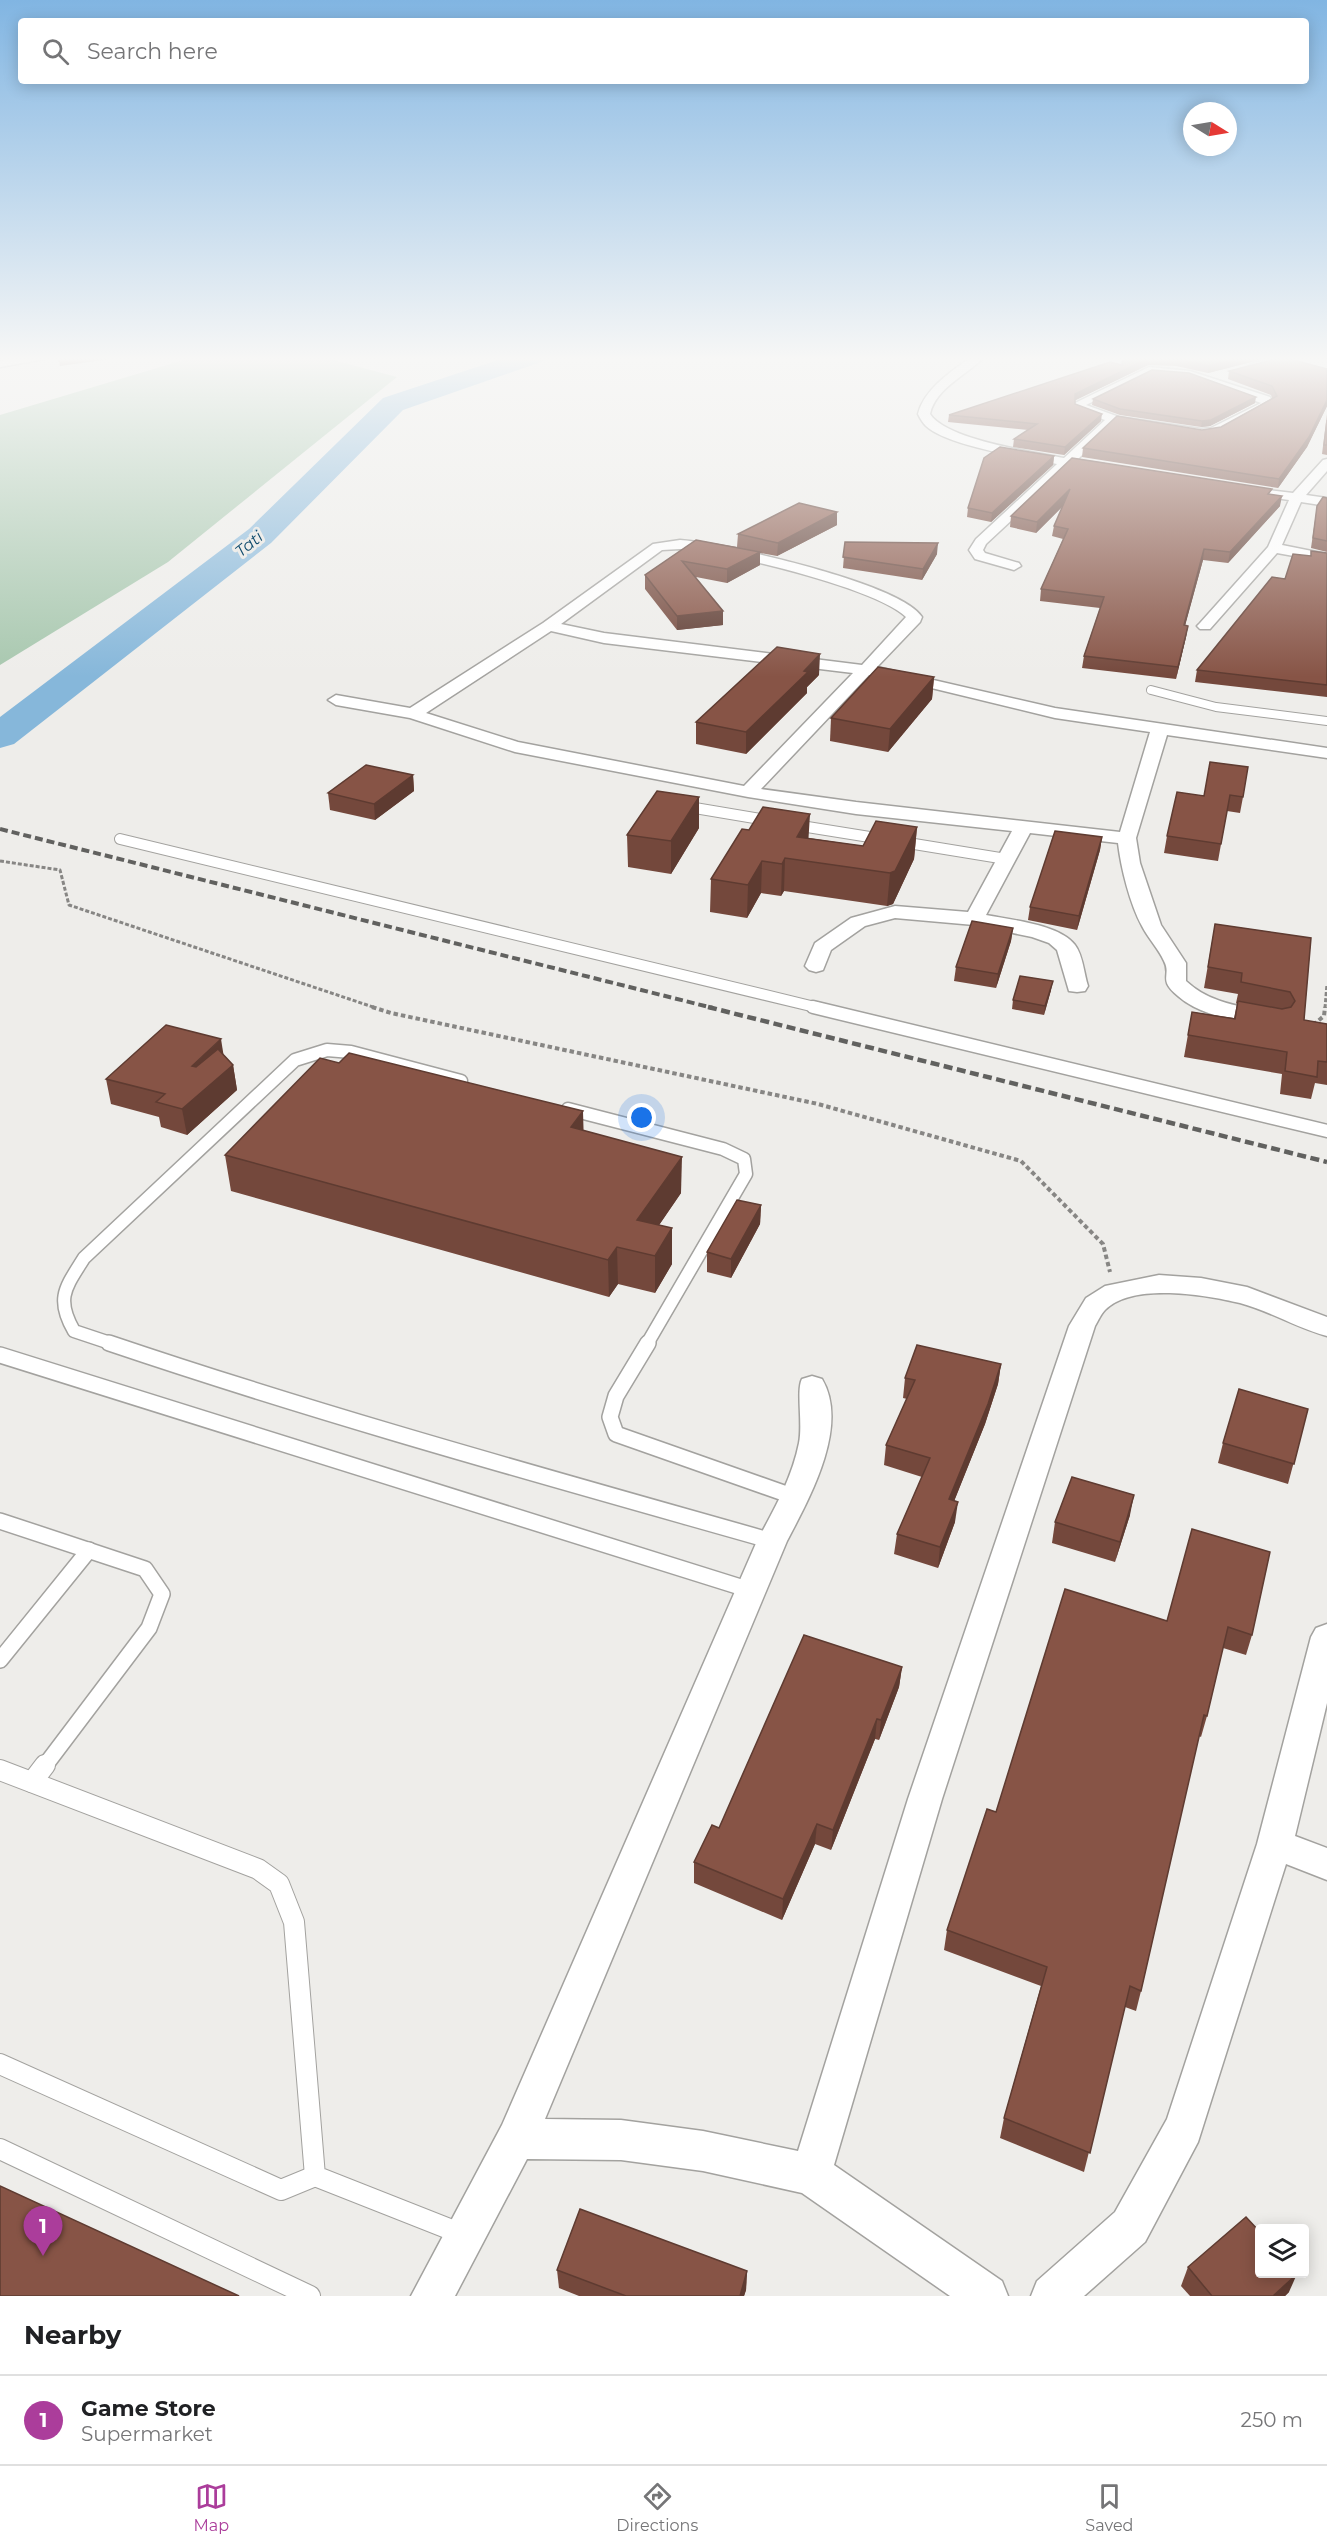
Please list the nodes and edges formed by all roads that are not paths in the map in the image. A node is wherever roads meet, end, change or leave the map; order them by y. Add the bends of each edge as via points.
1 (1066, 463) edge
2 (1075, 463) edge
3 (1327, 463) edge
4 (1113, 469) edge
5 (1228, 487) edge
6 (1297, 497) junction
7 (1327, 502) edge
8 (1274, 548) junction
9 (1327, 558) edge
10 (1014, 566) dead end
11 (548, 626) junction
12 (1204, 626) dead end
13 (866, 670) junction
14 (1151, 690) dead end
15 (336, 700) dead end
16 (413, 714) junction
17 (1327, 721) edge
18 (1161, 729) junction
19 (1327, 753) edge
20 (748, 792) junction
21 (673, 804) edge
22 (1024, 827) junction
23 (120, 838) dead end
24 (1127, 838) junction
25 (1006, 859) junction
26 (974, 919) junction
27 (816, 966) dead end
28 (1077, 986) dead end
29 (1277, 1021) edge
30 (479, 1086) edge
31 (560, 1107) edge
32 (1327, 1131) edge
33 (1327, 1327) edge
34 (0, 1355) edge
35 (812, 1386) dead end
36 (795, 1497) junction
37 (0, 1521) edge
38 (772, 1541) junction
39 (89, 1550) junction
40 (750, 1590) junction
41 (1327, 1636) edge
42 (0, 1660) edge
43 (0, 1770) edge
44 (32, 1782) junction
45 (1275, 1844) junction
46 (1327, 1864) edge
47 (0, 2064) edge
48 (516, 2139) junction
49 (0, 2149) edge
50 (811, 2174) junction
51 (315, 2176) junction
52 (464, 2234) junction
53 (309, 2296) edge
54 (432, 2296) edge
55 (987, 2296) edge
56 (1052, 2296) edge

1 - 10 street via 976,550 980,556
2 - 4 street
3 - 6 street
5 - 6 street
6 - 7 street
6 - 8 street
8 - 9 street
8 - 12 street
11 - 13 street via 604,638
11 - 13 street via 658,548 695,545 803,570 911,612 912,622
11 - 16 street
13 - 18 street via 1055,713
13 - 20 street
14 - 17 lane via 1216,707
15 - 16 street
16 - 20 street via 515,747
18 - 19 street
18 - 24 street
20 - 22 street
21 - 25 lane
22 - 24 street
22 - 25 street
23 - 32 lane
24 - 29 street via 1130,863 1151,925 1176,963 1175,982 1200,1003 1221,1011
25 - 26 street
26 - 27 street via 895,912 858,922 822,947
26 - 28 street via 1056,939 1067,948
30 - 38 lane via 351,1052 327,1050 295,1060 84,1258 63,1295 64,1315 74,1331 224,1382
31 - 36 lane via 723,1149 744,1159 746,1174 616,1396 610,1417 616,1434
33 - 50 street via 1247,1296 1201,1287 1159,1284 1114,1292 1095,1304 1082,1326 925,1799
34 - 40 lane
35 - 36 street via 816,1426 811,1457
36 - 38 street
37 - 39 lane
38 - 40 street
39 - 42 lane
39 - 44 lane via 145,1569 162,1594 149,1628
40 - 48 street
41 - 45 street
43 - 44 lane
44 - 51 lane via 258,1869 279,1884 294,1922
45 - 46 street
45 - 56 street via 1184,2127 1130,2227
47 - 51 lane via 281,2190
48 - 50 street via 621,2140 703,2151
48 - 52 street
49 - 53 lane
50 - 55 street
51 - 52 lane
52 - 54 street

